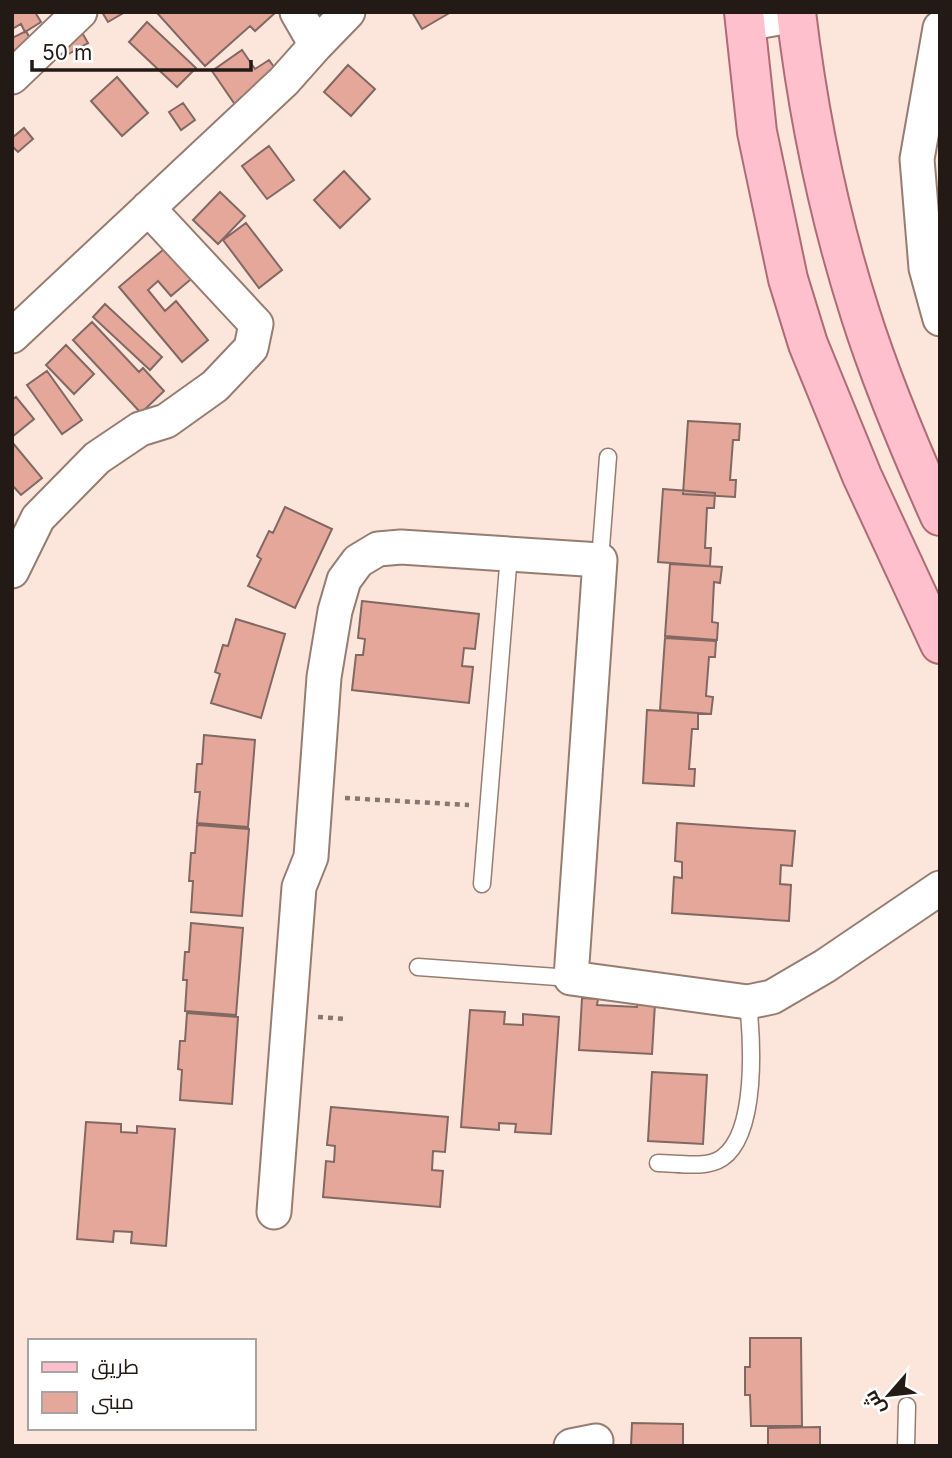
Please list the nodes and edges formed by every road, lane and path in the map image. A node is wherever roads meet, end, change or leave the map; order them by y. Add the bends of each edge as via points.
1 (80, 12) edge
2 (297, 12) edge
3 (348, 12) edge
4 (796, 13) edge
5 (745, 18) edge
6 (940, 28) edge
7 (316, 45) junction
8 (12, 77) edge
9 (148, 208) junction
10 (940, 319) edge
11 (12, 335) edge
12 (608, 457) dead end
13 (940, 516) edge
14 (509, 554) junction
15 (600, 560) junction
16 (12, 571) edge
17 (940, 643) edge
18 (316, 796) junction
19 (470, 805) dead end
20 (482, 884) dead end
21 (940, 888) edge
22 (418, 967) dead end
23 (571, 978) junction
24 (748, 1002) junction
25 (658, 1163) dead end
26 (274, 1212) dead end
27 (907, 1406) dead end
28 (906, 1446) edge

1 - 8 street
2 - 7 street
3 - 7 street
4 - 5 street
4 - 13 main road via 839,244 883,380
5 - 17 main road via 757,132 788,279 808,344 862,476
6 - 10 street via 917,159 926,268
7 - 9 street via 284,81
9 - 11 street
9 - 16 street via 256,324 251,348 206,393 166,421 140,429 97,458 38,518
12 - 15 lane
14 - 15 street
14 - 18 street via 401,547 378,549 358,561 344,579 335,611 324,677
14 - 20 lane
15 - 23 street
18 - 19 path
18 - 26 street via 311,857 299,887
21 - 24 street via 825,966 772,997
22 - 23 lane
23 - 24 street
24 - 25 lane via 752,1037 747,1111 738,1139 722,1158 703,1163
27 - 28 lane

